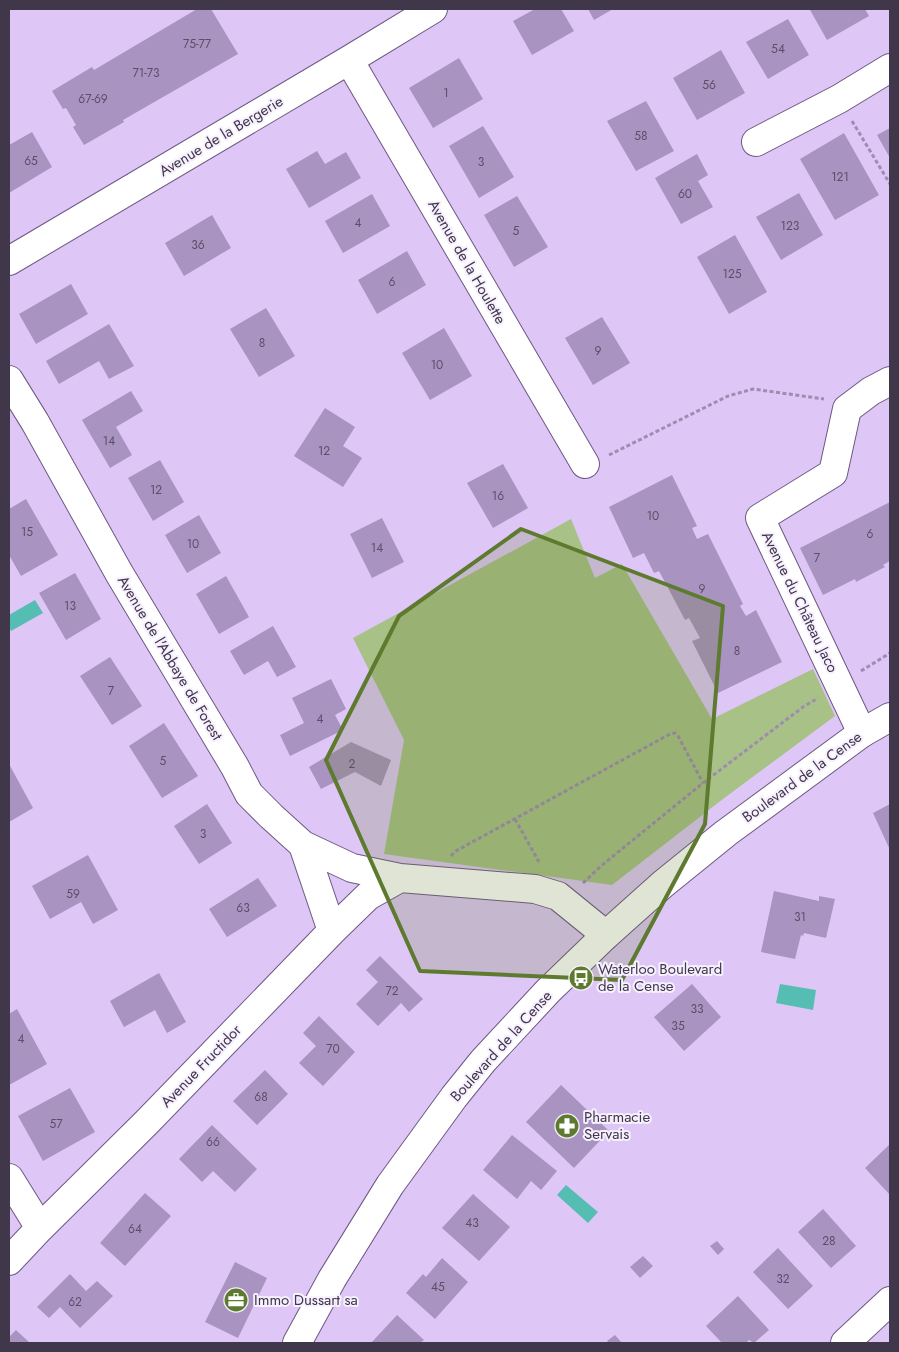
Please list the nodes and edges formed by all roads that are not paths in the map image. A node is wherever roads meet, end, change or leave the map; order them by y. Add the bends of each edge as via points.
1 (433, 9) edge
2 (349, 60) junction
3 (890, 68) edge
4 (756, 142) dead end
5 (9, 261) edge
6 (9, 380) edge
7 (890, 381) edge
8 (584, 464) road end
9 (890, 717) edge
10 (862, 733) junction
11 (303, 845) junction
12 (412, 879) junction
13 (332, 930) junction
14 (606, 935) junction
15 (9, 1178) edge
16 (40, 1228) junction
17 (9, 1261) edge
18 (890, 1301) edge
19 (298, 1343) edge
20 (845, 1343) edge

1 - 2 street, Avenue de la Bergerie
2 - 5 street, Avenue de la Bergerie
2 - 8 street, Avenue de la Houlette
3 - 4 street
6 - 11 street, Avenue de l'Abbaye de Forest via 249,794
7 - 10 street, Avenue du Château Jaco via 847,409 833,473 760,518
9 - 10 street, Boulevard de la Cense
10 - 14 street, Boulevard de la Cense via 726,833
11 - 12 street via 352,868
11 - 13 street, Avenue de l'Abbaye de Forest
12 - 13 street, Avenue Fructidor via 368,896
12 - 14 street via 535,889 561,898
13 - 16 street, Avenue Fructidor
14 - 19 street, Boulevard de la Cense via 548,991 483,1061 454,1098 390,1185 332,1279
15 - 16 street
16 - 17 street, Avenue Fructidor
18 - 20 street

